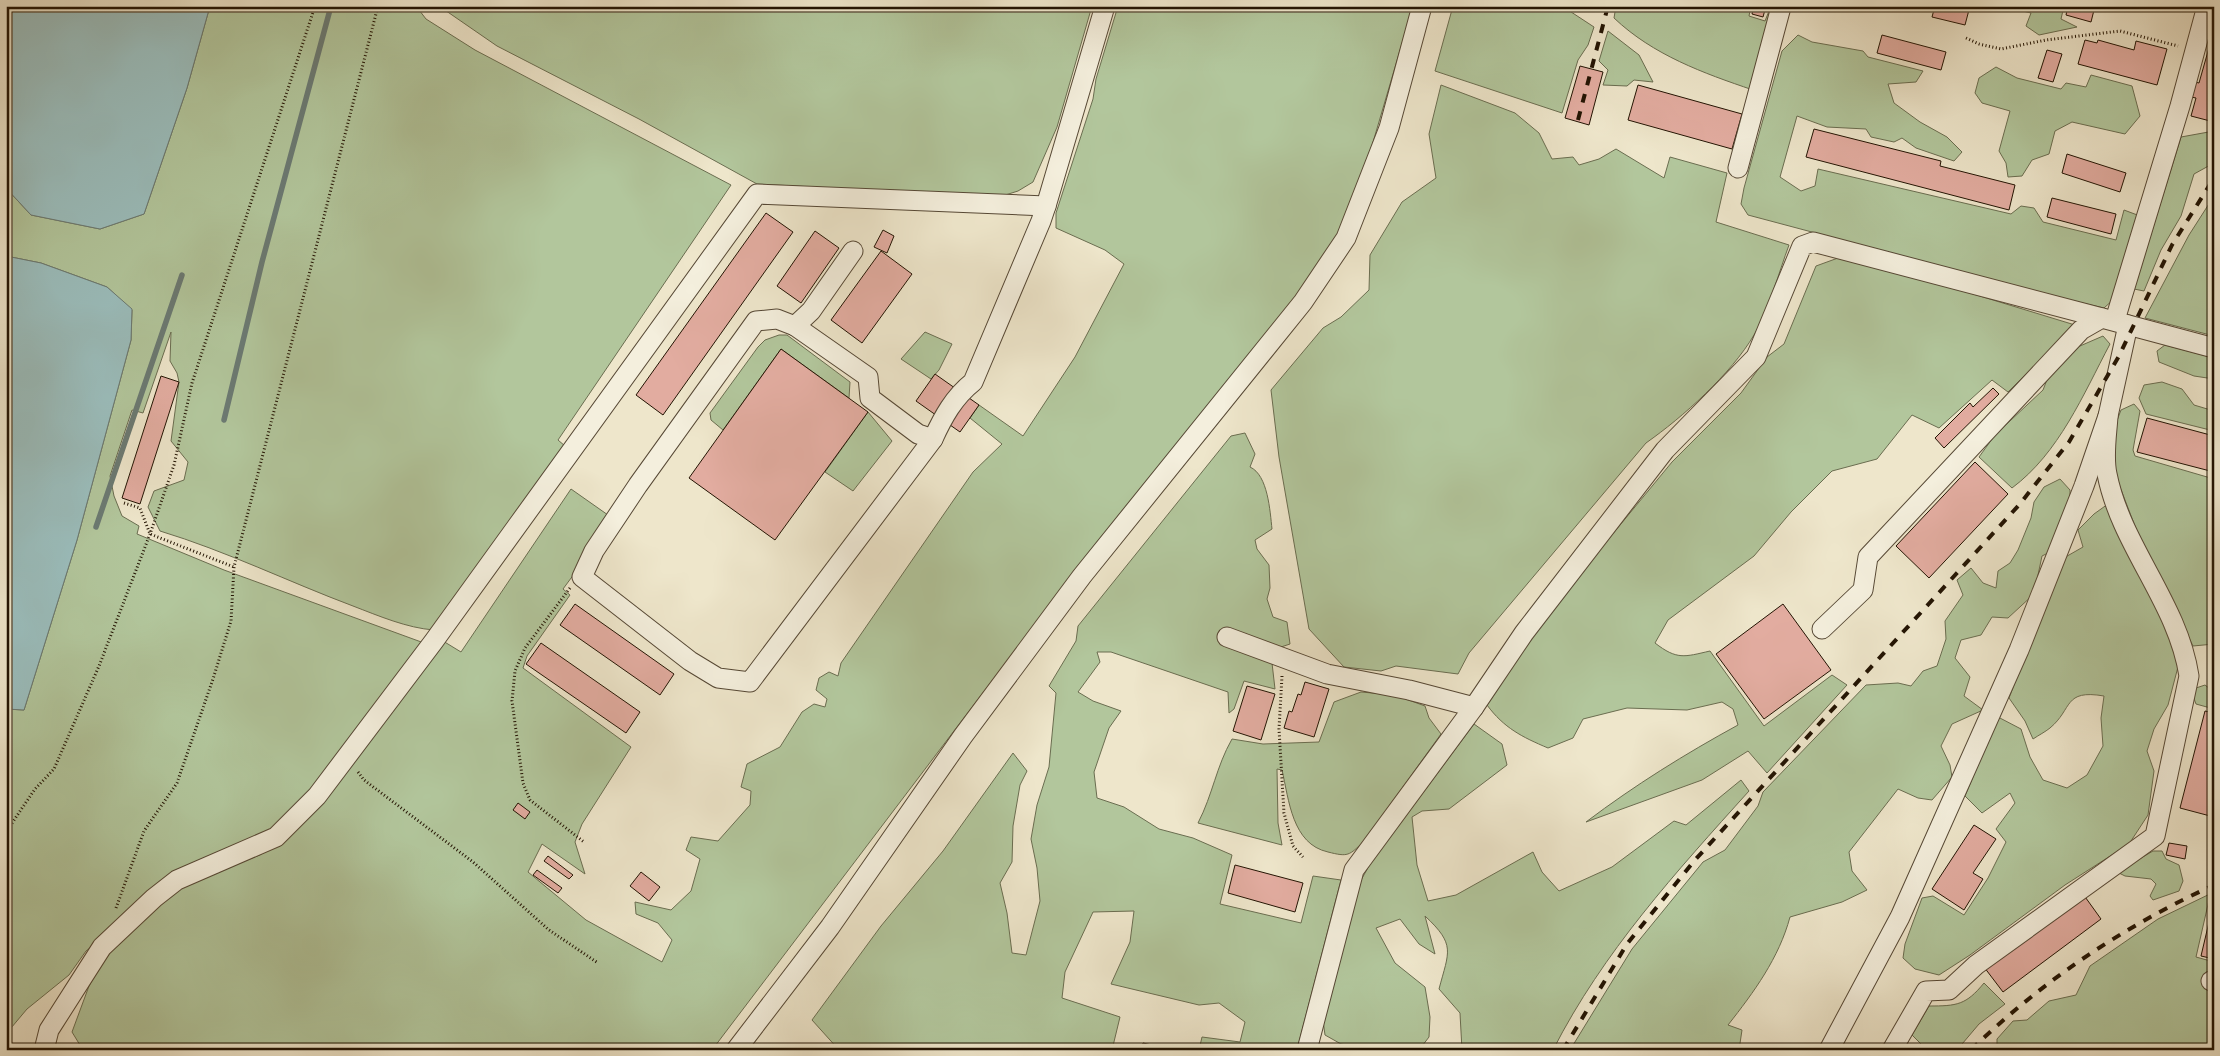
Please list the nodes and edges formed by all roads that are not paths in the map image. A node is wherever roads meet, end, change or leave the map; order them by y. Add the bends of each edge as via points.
1 (1105, 6) edge
2 (1422, 6) edge
3 (2207, 6) edge
4 (1781, 8) dead end
5 (1738, 168) dead end
6 (1046, 206) junction
7 (852, 251) dead end
8 (2115, 321) junction
9 (796, 326) junction
10 (2214, 348) edge
11 (2108, 416) junction
12 (933, 439) junction
13 (1822, 629) dead end
14 (1227, 637) dead end
15 (1474, 707) junction
16 (44, 1050) edge
17 (736, 1050) edge
18 (1306, 1050) edge
19 (1829, 1050) edge
20 (1892, 1050) edge

1 - 6 lane
2 - 17 lane via 1389,128 1346,238 1303,302 1082,576 962,736 830,927
3 - 8 lane
4 - 5 lane
6 - 12 lane via 973,382 960,392
6 - 16 lane via 757,194 440,633 317,796 276,837 177,880 102,946 49,1030
7 - 9 lane via 811,311
8 - 10 lane
8 - 11 lane
8 - 13 lane via 2081,330 1868,557 1863,590
8 - 15 lane via 1813,242 1802,246 1756,357 1665,450 1524,633
9 - 12 lane via 868,377 870,398 918,434
9 - 12 lane via 778,319 756,321 594,551 582,577 690,661 718,678 750,682
11 - 19 lane via 2019,650 1900,917
11 - 20 lane via 2106,472 2114,500 2175,626 2189,676 2155,836 1976,965 1949,990 1926,992
14 - 15 lane via 1327,674
15 - 18 lane via 1354,870

